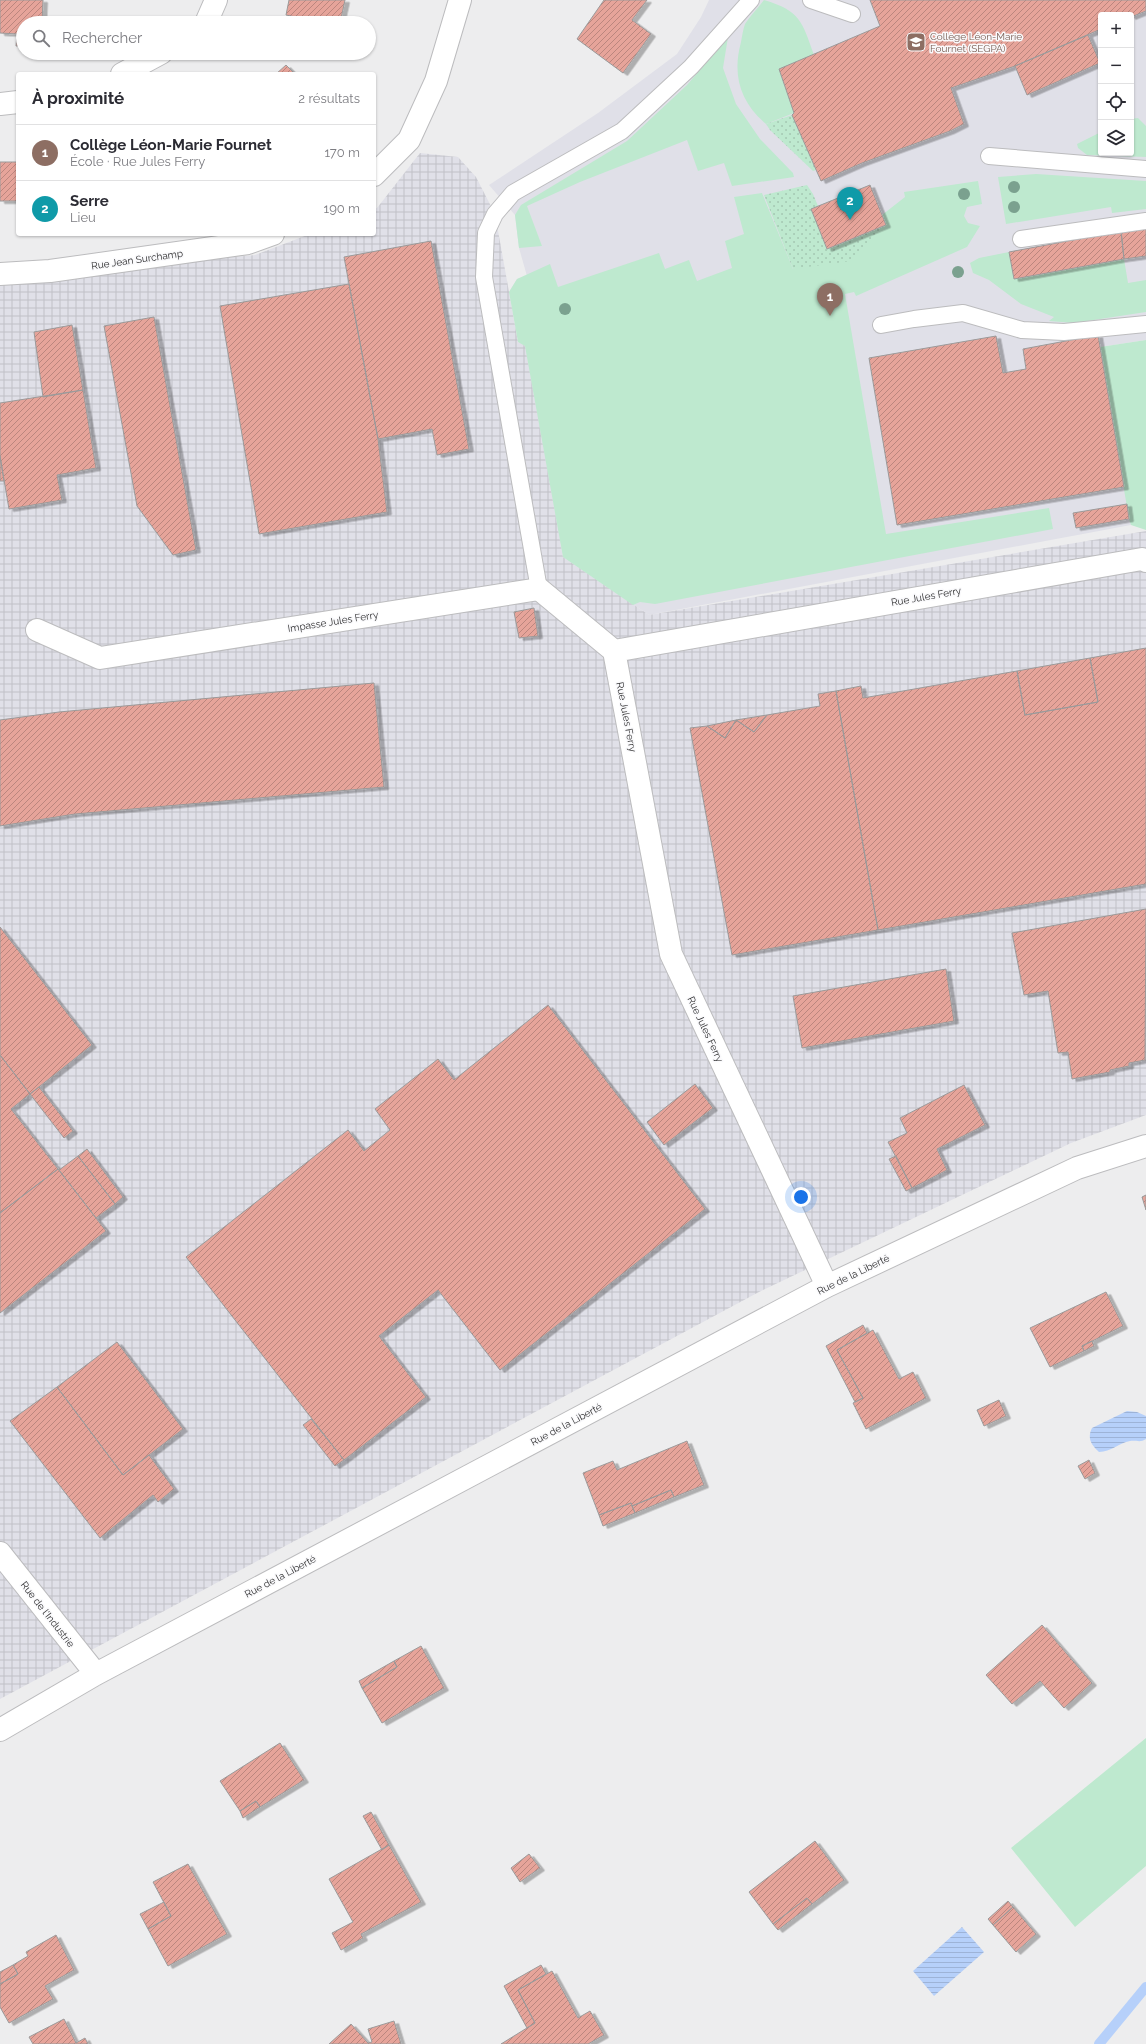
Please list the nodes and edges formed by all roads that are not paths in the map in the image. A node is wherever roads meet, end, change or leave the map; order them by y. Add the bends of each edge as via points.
1 (216, 0) edge
2 (460, 0) edge
3 (751, 0) edge
4 (811, 0) edge
5 (852, 14) dead end
6 (209, 16) edge
7 (148, 60) edge
8 (126, 72) edge
9 (16, 102) edge
10 (0, 104) edge
11 (989, 156) dead end
12 (1146, 170) edge
13 (376, 173) edge
14 (1146, 221) edge
15 (267, 236) edge
16 (1021, 239) dead end
17 (0, 274) edge
18 (1146, 324) edge
19 (881, 325) dead end
20 (1146, 562) edge
21 (539, 589) junction
22 (37, 630) dead end
23 (614, 651) junction
24 (1146, 1146) edge
25 (827, 1286) junction
26 (0, 1553) edge
27 (96, 1674) junction
28 (0, 1730) edge

1 - 6 street
2 - 13 street via 436,81 408,140
3 - 21 lane via 691,67 622,131 513,193 495,214 486,234 484,277
4 - 5 lane
7 - 8 street
9 - 10 street
11 - 12 lane
14 - 16 lane
15 - 17 street, Rue Jean Surchamp via 248,243 50,271
18 - 19 lane via 1064,332 1022,330 963,313
20 - 23 street, Rue Jules Ferry via 1142,559
21 - 22 street, Impasse Jules Ferry via 100,658
21 - 23 street
23 - 25 street, Rue Jules Ferry via 671,954
24 - 25 street, Rue de la Liberté via 1077,1168
25 - 27 street, Rue de la Liberté
26 - 27 street, Rue de l'Industrie
27 - 28 street, Rue de la Liberté

